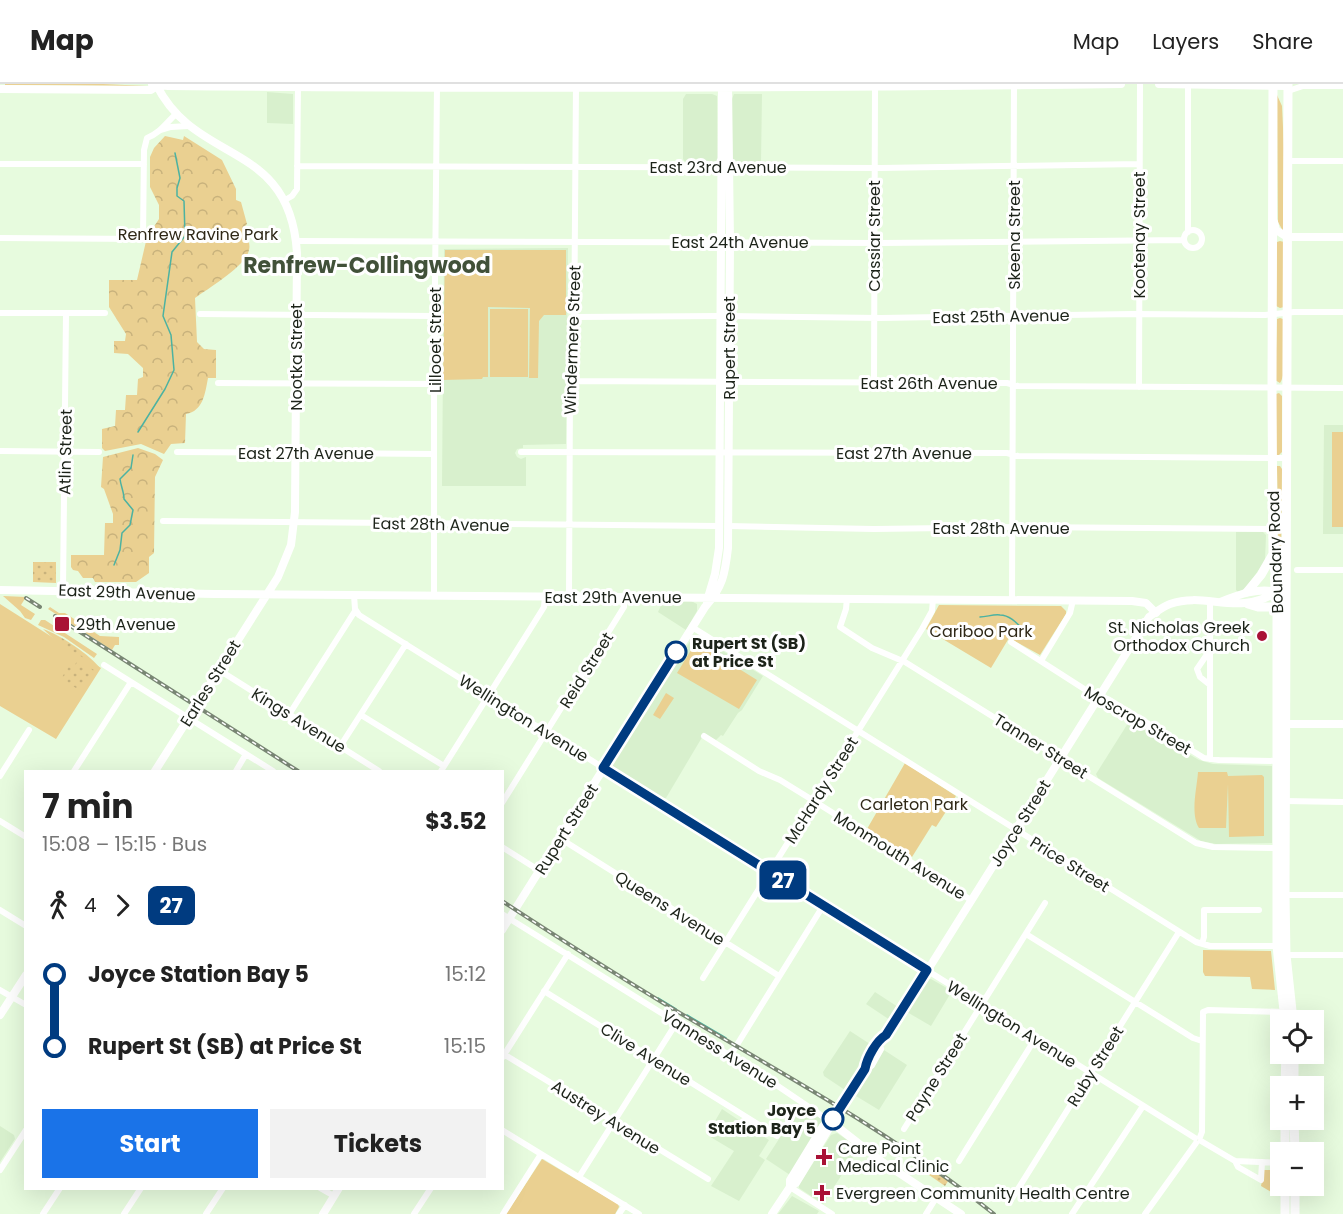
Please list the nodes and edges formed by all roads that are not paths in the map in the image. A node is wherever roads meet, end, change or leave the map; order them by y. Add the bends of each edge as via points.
1 (1121, 84) edge
2 (1140, 84) edge
3 (1159, 84) edge
4 (1188, 84) edge
5 (155, 85) edge
6 (1014, 85) edge
7 (1274, 85) edge
8 (298, 86) edge
9 (437, 86) edge
10 (576, 86) edge
11 (725, 86) edge
12 (1293, 86) edge
13 (1343, 86) edge
14 (875, 88) junction
15 (0, 89) edge
16 (176, 114) junction
17 (188, 126) junction
18 (161, 130) junction
19 (1287, 144) junction
20 (1287, 161) junction
21 (1343, 161) edge
22 (0, 164) edge
23 (144, 164) junction
24 (1139, 164) junction
25 (297, 166) junction
26 (1014, 166) junction
27 (437, 167) junction
28 (725, 167) junction
29 (575, 168) junction
30 (874, 168) junction
31 (285, 200) junction
32 (1273, 217) junction
33 (1287, 226) junction
34 (1188, 232) junction
35 (1303, 236) junction
36 (1287, 237) junction
37 (1343, 237) edge
38 (0, 238) edge
39 (1139, 239) junction
40 (1184, 240) junction
41 (296, 241) junction
42 (436, 241) junction
43 (1014, 241) junction
44 (575, 242) junction
45 (726, 242) junction
46 (874, 243) junction
47 (1343, 312) edge
48 (0, 313) edge
49 (66, 313) junction
50 (105, 313) dead end
51 (1287, 313) junction
52 (200, 314) dead end
53 (1138, 314) junction
54 (1273, 314) junction
55 (296, 315) junction
56 (1013, 315) junction
57 (434, 316) junction
58 (725, 316) junction
59 (574, 317) junction
60 (874, 318) junction
61 (571, 381) junction
62 (720, 381) junction
63 (729, 381) junction
64 (218, 383) dead end
65 (874, 383) junction
66 (296, 384) junction
67 (434, 384) junction
68 (1013, 384) junction
69 (1139, 387) junction
70 (1272, 388) junction
71 (1287, 388) junction
72 (1343, 388) edge
73 (0, 451) edge
74 (65, 451) junction
75 (570, 451) junction
76 (99, 452) dead end
77 (177, 452) dead end
78 (521, 452) dead end
79 (724, 452) junction
80 (296, 453) junction
81 (434, 454) junction
82 (1012, 455) junction
83 (1286, 458) junction
84 (1273, 459) junction
85 (163, 521) dead end
86 (295, 522) junction
87 (434, 524) junction
88 (569, 526) junction
89 (723, 526) junction
90 (1012, 527) junction
91 (1274, 529) junction
92 (1273, 554) junction
93 (1298, 570) dead end
94 (1343, 570) edge
95 (1285, 581) junction
96 (0, 590) edge
97 (63, 590) junction
98 (1247, 592) junction
99 (1277, 592) junction
100 (266, 594) junction
101 (354, 595) junction
102 (434, 595) junction
103 (545, 596) junction
104 (569, 596) junction
105 (625, 597) junction
106 (847, 598) junction
107 (933, 599) junction
108 (709, 600) junction
109 (1012, 600) junction
110 (1073, 600) junction
111 (1286, 600) junction
112 (1215, 602) junction
113 (1248, 604) junction
114 (1277, 606) junction
115 (356, 611) junction
116 (1156, 613) junction
117 (692, 627) junction
118 (1011, 642) dead end
119 (406, 644) junction
120 (1210, 649) junction
121 (901, 660) junction
122 (1041, 661) junction
123 (104, 665) dead end
124 (219, 670) junction
125 (131, 682) junction
126 (1210, 685) junction
127 (489, 696) junction
128 (1099, 696) junction
129 (190, 714) junction
130 (290, 714) junction
131 (361, 715) junction
132 (1281, 724) junction
133 (1343, 724) edge
134 (28, 730) dead end
135 (858, 730) junction
136 (547, 732) junction
137 (704, 736) dead end
138 (341, 746) junction
139 (246, 754) junction
140 (1060, 758) junction
141 (1210, 759) junction
142 (1278, 761) junction
143 (603, 768) junction
144 (443, 769) edge
145 (75, 770) edge
146 (155, 770) edge
147 (237, 770) edge
148 (271, 770) edge
149 (377, 770) edge
150 (0, 776) edge
151 (504, 800) edge
152 (814, 801) junction
153 (1285, 801) junction
154 (1343, 802) edge
155 (0, 821) edge
156 (1016, 829) junction
157 (24, 836) edge
158 (561, 839) junction
159 (504, 848) edge
160 (1277, 848) junction
161 (540, 871) junction
162 (770, 872) junction
163 (1285, 895) junction
164 (1343, 895) edge
165 (972, 900) junction
166 (1045, 903) dead end
167 (824, 906) junction
168 (0, 910) edge
169 (1259, 910) dead end
170 (506, 916) edge
171 (24, 925) edge
172 (1179, 932) junction
173 (1026, 934) junction
174 (725, 942) junction
175 (1202, 944) junction
176 (1277, 946) junction
177 (567, 954) junction
178 (1286, 955) junction
179 (1343, 955) edge
180 (927, 970) junction
181 (1288, 971) junction
182 (779, 976) junction
183 (24, 978) edge
184 (703, 978) dead end
185 (0, 990) edge
186 (544, 992) junction
187 (11, 998) junction
188 (1135, 1003) junction
189 (24, 1004) edge
190 (982, 1005) junction
191 (1284, 1010) edge
192 (1292, 1010) edge
193 (1270, 1015) edge
194 (0, 1016) edge
195 (677, 1022) junction
196 (1035, 1039) junction
197 (1202, 1041) junction
198 (730, 1056) junction
199 (504, 1057) edge
200 (654, 1059) junction
201 (1090, 1073) junction
202 (1143, 1106) junction
203 (614, 1122) junction
204 (831, 1122) junction
205 (904, 1129) dead end
206 (504, 1131) edge
207 (24, 1133) edge
208 (777, 1136) dead end
209 (1198, 1140) junction
210 (541, 1154) junction
211 (959, 1161) dead end
212 (1235, 1161) junction
213 (1262, 1162) junction
214 (1270, 1162) edge
215 (0, 1170) edge
216 (579, 1177) junction
217 (708, 1179) dead end
218 (790, 1187) junction
219 (59, 1190) edge
220 (140, 1190) edge
221 (221, 1190) edge
222 (324, 1190) edge
223 (338, 1190) edge
224 (430, 1190) edge
225 (334, 1196) junction
226 (1285, 1196) edge
227 (1295, 1196) edge
228 (936, 1198) junction
229 (1011, 1200) dead end
230 (625, 1205) junction
231 (43, 1214) edge
232 (124, 1214) edge
233 (206, 1214) edge
234 (323, 1214) edge
235 (414, 1214) edge
236 (503, 1214) edge
237 (619, 1214) edge
238 (639, 1214) edge
239 (772, 1214) edge
240 (832, 1214) edge
241 (926, 1214) edge
242 (961, 1214) edge
243 (1072, 1214) edge
244 (1145, 1214) edge
245 (1285, 1214) edge
246 (1295, 1214) edge

1 - 6 street
2 - 24 street, Kootenay Street
3 - 4 street
4 - 7 street
4 - 34 street
5 - 8 street
5 - 15 street via 151,90
5 - 16 street
6 - 14 street
6 - 26 street, Skeena Street
7 - 12 street
7 - 19 main road via 1282,102
7 - 32 main road, Boundary Road
8 - 9 street
8 - 25 street
9 - 10 street
9 - 27 street, Lillooet Street
10 - 11 street
10 - 29 street, Windermere Street
11 - 14 street
11 - 28 street, Rupert Street
12 - 13 street
12 - 19 main road, Boundary Road
14 - 30 street, Cassiar Street
16 - 17 street
16 - 18 street
17 - 18 street
17 - 31 street via 255,166
18 - 23 street via 147,138
19 - 20 main road, Boundary Road
20 - 21 street
20 - 33 main road, Boundary Road
22 - 23 street
23 - 38 street via 143,239
24 - 26 street, East 23rd Avenue
24 - 39 street, Kootenay Street
25 - 27 street, East 23rd Avenue
25 - 31 street via 295,193
26 - 30 street, East 23rd Avenue
26 - 43 street, Skeena Street
27 - 29 street, East 23rd Avenue
27 - 42 street, Lillooet Street
28 - 29 street, East 23rd Avenue
28 - 30 street, East 23rd Avenue
28 - 45 street, Rupert Street
29 - 44 street, Windermere Street
30 - 46 street, Cassiar Street
31 - 41 street, Nootka Street
32 - 36 street via 1276,230
32 - 54 main road, Boundary Road
33 - 35 street
33 - 36 main road, Boundary Road
34 - 40 street
34 - 40 street, East 24th Avenue via 1201,235 1199,247 1192,248
35 - 36 street
35 - 37 street
36 - 51 main road, Boundary Road
39 - 40 street, East 24th Avenue
39 - 43 street, East 24th Avenue
39 - 53 street, Kootenay Street
41 - 42 street, East 24th Avenue
41 - 55 street, Nootka Street
42 - 44 street, East 24th Avenue
42 - 57 street, Lillooet Street
43 - 46 street, East 24th Avenue
43 - 56 street, Skeena Street
44 - 45 street, East 24th Avenue
44 - 59 street, Windermere Street
45 - 46 street, East 24th Avenue
45 - 58 street, Rupert Street
46 - 60 street, Cassiar Street
47 - 51 street, East 25th Avenue
48 - 49 street
49 - 50 street
49 - 74 street, Atlin Street
51 - 54 street, East 25th Avenue
51 - 71 main road, Boundary Road
52 - 55 street
53 - 54 street, East 25th Avenue
53 - 56 street, East 25th Avenue
53 - 69 street, Kootenay Street
54 - 70 main road, Boundary Road
55 - 57 street
55 - 66 street, Nootka Street
56 - 60 street, East 25th Avenue
56 - 68 street, Skeena Street
57 - 67 street, Lillooet Street
58 - 59 street, East 25th Avenue
58 - 60 street, East 25th Avenue
58 - 62 street, Rupert Street
58 - 63 street, Rupert Street
59 - 61 street, Windermere Street
60 - 65 street, Cassiar Street
61 - 62 street, East 26th Avenue
61 - 75 street, Windermere Street
62 - 63 street, East 26th Avenue
62 - 79 street, Rupert Street
63 - 65 street, East 26th Avenue
63 - 79 street, Rupert Street
64 - 66 street
65 - 68 street, East 26th Avenue
66 - 67 street
66 - 80 street, Nootka Street
67 - 81 street, Lillooet Street
68 - 69 street, East 26th Avenue
68 - 82 street, Skeena Street
69 - 70 street, East 26th Avenue
70 - 71 street, East 26th Avenue
70 - 84 main road, Boundary Road
71 - 72 street, East 26th Avenue
71 - 83 main road, Boundary Road
73 - 74 street
74 - 76 street
74 - 97 street, Atlin Street
75 - 78 street, East 27th Avenue
75 - 79 street, East 27th Avenue
75 - 88 street, Windermere Street
77 - 80 street, East 27th Avenue
79 - 82 street, East 27th Avenue
79 - 89 street, Rupert Street
80 - 81 street, East 27th Avenue
80 - 86 street, Nootka Street
81 - 87 street, Lillooet Street
82 - 84 street, East 27th Avenue
82 - 90 street, Skeena Street
83 - 84 street, East 27th Avenue
83 - 95 main road, Boundary Road
84 - 91 main road, Boundary Road
85 - 86 street, East 28th Avenue
86 - 87 street, East 28th Avenue
86 - 100 street, Nootka Street via 286,561
87 - 88 street, East 28th Avenue
87 - 102 street, Lillooet Street
88 - 89 street, East 28th Avenue
88 - 104 street, Windermere Street
89 - 90 street, East 28th Avenue
89 - 108 street, Rupert Street
90 - 91 street, East 28th Avenue
90 - 109 street, Skeena Street
91 - 92 main road, Boundary Road
92 - 98 main road
92 - 99 main road, Boundary Road
93 - 94 street
95 - 99 main road
95 - 111 main road, Boundary Road
96 - 97 street, East 29th Avenue
97 - 100 street, East 29th Avenue
98 - 99 main road
98 - 112 main road
99 - 111 main road
99 - 113 main road
99 - 114 main road, Boundary Road
100 - 101 street, East 29th Avenue
100 - 124 street, Earles Street
101 - 102 street, East 29th Avenue
101 - 115 street
102 - 103 street, East 29th Avenue
103 - 104 street, East 29th Avenue
103 - 127 street via 544,607
104 - 105 street, East 29th Avenue
105 - 108 street, East 29th Avenue
105 - 136 street, Reid Street via 624,607
106 - 107 street, East 29th Avenue
106 - 108 street, East 29th Avenue
106 - 121 street, Tanner Street via 840,627 872,648
107 - 109 street, East 29th Avenue
107 - 121 street, McHardy Street via 932,611
108 - 117 street, Rupert Street
109 - 110 street, East 29th Avenue
110 - 116 street, East 29th Avenue via 1146,603
110 - 122 street via 1070,613
111 - 132 main road, Boundary Road
112 - 113 main road
112 - 116 main road via 1171,604
112 - 120 street
113 - 114 main road
114 - 132 main road, Boundary Road
115 - 119 street, Wellington Avenue
115 - 130 street
116 - 128 main road, Joyce Street via 1144,625
117 - 135 street, Price Street
117 - 143 street, Rupert Street
118 - 122 street, Moscrop Street
119 - 127 street, Wellington Avenue
119 - 131 street
120 - 126 street
120 - 126 street via 1197,669
121 - 135 street, McHardy Street
121 - 140 street, Tanner Street
122 - 128 street, Moscrop Street
123 - 125 street
124 - 129 street, Earles Street
124 - 130 street, Kings Avenue
125 - 129 street
125 - 145 street
126 - 141 street
127 - 136 street, Wellington Avenue
127 - 144 street
128 - 140 main road, Joyce Street
128 - 141 street, Moscrop Street
129 - 139 street
129 - 146 street, Earles Street
130 - 138 street, Kings Avenue
131 - 138 street
131 - 144 street
132 - 133 street
132 - 142 main road, Boundary Road
132 - 153 main road, Boundary Road
134 - 150 street
135 - 152 street, McHardy Street
135 - 156 street, Price Street
136 - 143 street, Wellington Avenue
136 - 151 street, Reid Street
137 - 152 street, Monmouth Avenue
138 - 149 street, Kings Avenue
139 - 147 street
139 - 148 street
140 - 156 main road, Joyce Street
140 - 160 street, Tanner Street via 1200,845
141 - 142 street, Moscrop Street
142 - 160 main road, Boundary Road
143 - 158 street, Rupert Street
143 - 162 street, Wellington Avenue
152 - 162 street, McHardy Street
152 - 165 street, Monmouth Avenue
153 - 154 street
153 - 163 main road, Boundary Road
155 - 157 street
156 - 165 main road, Joyce Street
156 - 172 street, Price Street
158 - 161 street, Rupert Street
158 - 174 street, Queens Avenue
159 - 161 street
160 - 176 main road, Boundary Road
161 - 170 street, Rupert Street
162 - 167 street, Wellington Avenue
162 - 174 street, McHardy Street
163 - 164 street
163 - 178 main road, Boundary Road
165 - 180 main road, Joyce Street
166 - 173 street, Payne Street
167 - 180 street, Wellington Avenue
167 - 182 street
168 - 171 street
169 - 175 street via 1204,910
170 - 177 street, Vanness Avenue
172 - 175 street, Price Street
172 - 188 street, Ruby Street
173 - 188 street
173 - 190 street, Payne Street
174 - 182 street, Queens Avenue
174 - 184 street, McHardy Street
175 - 176 street, Price Street
176 - 181 main road
176 - 191 main road, Boundary Road
177 - 186 street
177 - 195 street, Vanness Avenue
178 - 179 street
178 - 181 main road, Boundary Road
180 - 190 street, Wellington Avenue
180 - 204 main road, Joyce Street via 872,1065 865,1069
181 - 192 main road, Boundary Road
182 - 198 street
183 - 187 street
185 - 187 street
186 - 199 street
186 - 200 street, Clive Avenue
187 - 189 street
187 - 194 street
188 - 197 street
188 - 201 street, Ruby Street
190 - 196 street, Wellington Avenue
190 - 205 street, Payne Street
193 - 197 street via 1206,1010 1202,1014
195 - 198 street, Vanness Avenue
195 - 200 street
196 - 201 street, Wellington Avenue
196 - 211 street
197 - 209 street via 1202,1132
198 - 204 street, Vanness Avenue
199 - 203 street, Austrey Avenue
200 - 203 street
200 - 208 street, Clive Avenue
201 - 202 street, Wellington Avenue
201 - 229 street, Ruby Street
202 - 209 street, Wellington Avenue
202 - 243 street
203 - 216 street
203 - 217 street, Austrey Avenue
204 - 218 main road, Joyce Street via 823,1126 790,1180
204 - 228 street, Vanness Avenue
206 - 210 street
207 - 215 street
209 - 212 street, Wellington Avenue
209 - 244 street
210 - 216 street
210 - 236 street
212 - 213 street, Wellington Avenue
212 - 213 street, Wellington Avenue via 1238,1167 1261,1180
213 - 214 street, Wellington Avenue
216 - 230 street
218 - 239 main road, Joyce Street
218 - 240 street
219 - 231 street
220 - 232 street
221 - 233 street
222 - 225 street
223 - 225 street
224 - 235 street
225 - 234 street
226 - 245 main road
227 - 246 main road
228 - 241 street
228 - 242 street, Vanness Avenue
230 - 237 street
230 - 238 street

